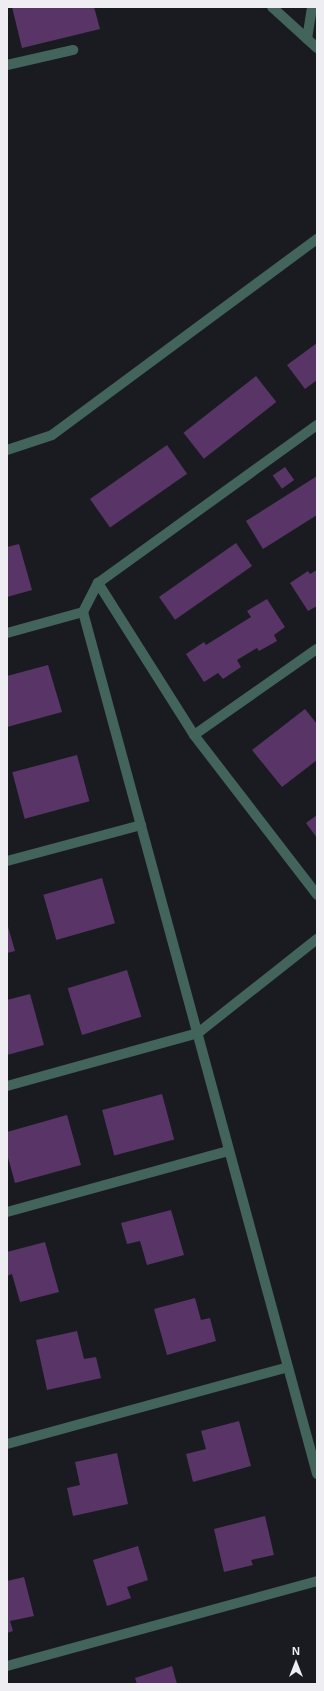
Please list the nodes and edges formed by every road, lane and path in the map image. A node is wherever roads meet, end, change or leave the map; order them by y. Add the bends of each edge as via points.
1 (272, 7) edge
2 (312, 7) edge
3 (307, 39) junction
4 (317, 48) edge
5 (73, 50) dead end
6 (7, 65) edge
7 (317, 239) edge
8 (317, 425) edge
9 (7, 450) edge
10 (98, 583) junction
11 (83, 612) junction
12 (7, 633) edge
13 (317, 649) edge
14 (194, 735) junction
15 (141, 824) junction
16 (7, 861) edge
17 (317, 895) edge
18 (317, 939) edge
19 (198, 1033) junction
20 (7, 1086) edge
21 (229, 1151) junction
22 (7, 1212) edge
23 (288, 1367) junction
24 (7, 1444) edge
25 (314, 1446) edge
26 (317, 1474) edge
27 (317, 1581) edge
28 (7, 1666) edge

1 - 3 street
2 - 3 street
3 - 4 street
5 - 6 street
7 - 9 street via 52,435
8 - 10 street
10 - 11 street
10 - 14 street
11 - 12 street
11 - 15 street
13 - 14 street
14 - 17 street
15 - 16 street
15 - 19 street
18 - 19 street
19 - 20 street
19 - 21 street
21 - 22 street
21 - 23 street
23 - 24 street
23 - 25 street
25 - 26 street
27 - 28 street

